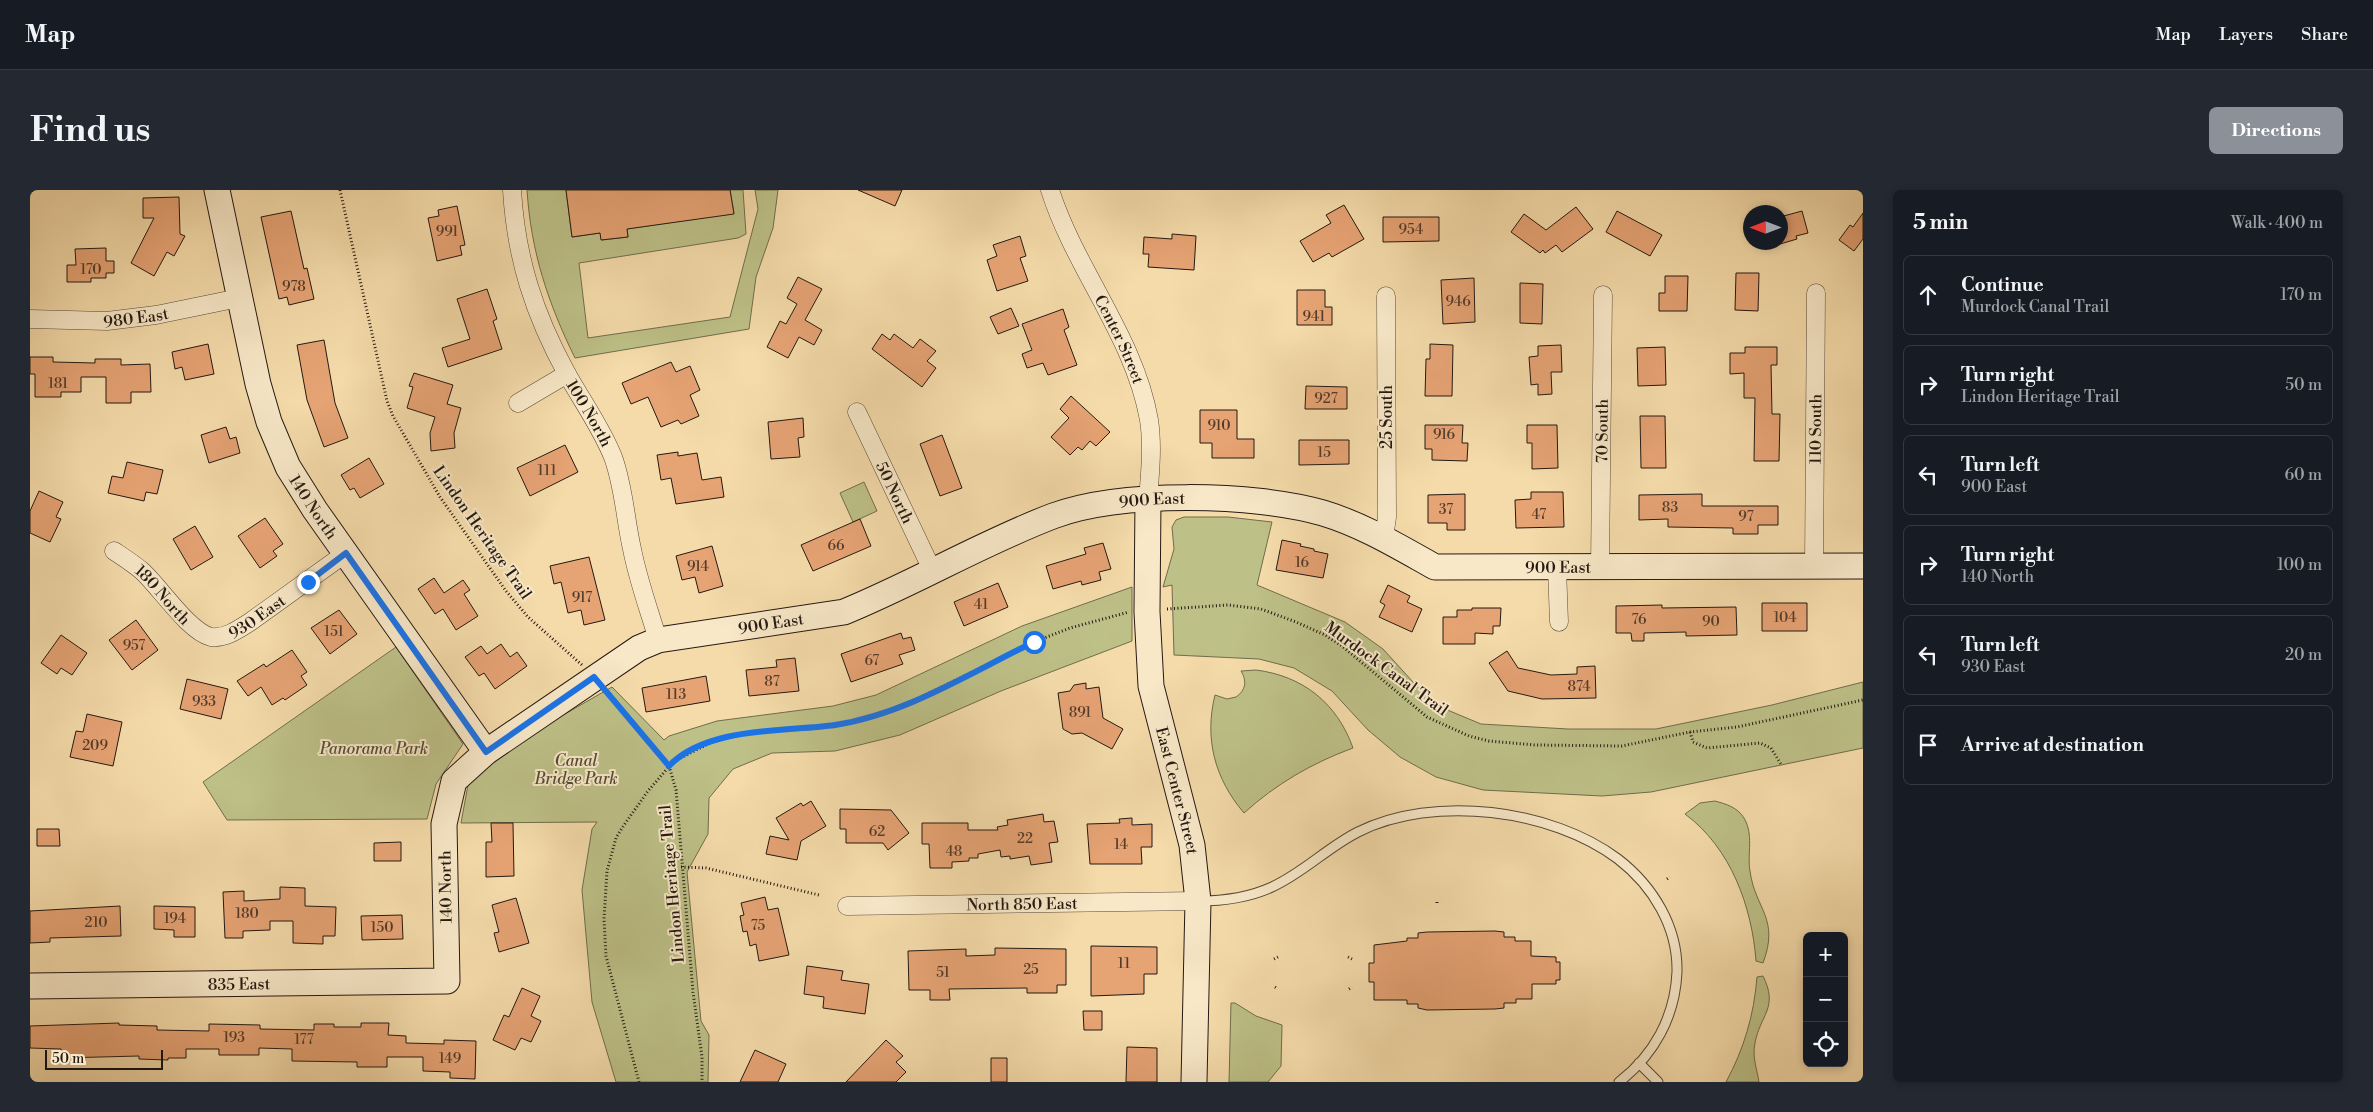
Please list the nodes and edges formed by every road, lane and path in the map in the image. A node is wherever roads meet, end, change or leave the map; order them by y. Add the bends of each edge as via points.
1 (217, 190) edge
2 (340, 190) edge
3 (512, 190) edge
4 (1050, 190) edge
5 (1816, 293) dead end
6 (1603, 295) dead end
7 (1386, 296) dead end
8 (239, 298) junction
9 (30, 319) edge
10 (567, 374) junction
11 (518, 403) dead end
12 (857, 412) dead end
13 (1148, 500) junction
14 (1384, 538) junction
15 (114, 551) dead end
16 (346, 553) junction
17 (1863, 566) edge
18 (1600, 567) junction
19 (1814, 567) junction
20 (1557, 568) junction
21 (933, 572) junction
22 (1164, 609) dead end
23 (1135, 612) dead end
24 (1558, 622) dead end
25 (213, 637) joint
26 (658, 640) junction
27 (594, 677) junction
28 (1863, 700) edge
29 (1690, 732) junction
30 (486, 752) junction
31 (669, 766) junction
32 (1782, 766) dead end
33 (681, 868) junction
34 (819, 895) dead end
35 (1198, 901) junction
36 (847, 906) dead end
37 (447, 981) joint
38 (30, 986) edge
39 (1639, 1064) junction
40 (640, 1082) edge
41 (702, 1082) edge
42 (1194, 1082) edge
43 (1618, 1082) edge
44 (1658, 1082) edge

1 - 8 street, 140 North
2 - 27 path, Lindon Heritage Trail via 392,416 440,497 506,591 528,617
3 - 10 street, 100 North via 517,235 530,292 536,312
4 - 13 street, Center Street via 1068,236 1129,357 1141,390 1149,421
5 - 19 street, 110 South
6 - 18 street, 70 South
7 - 14 street, 25 South
8 - 9 street, 980 East via 156,315 107,321
8 - 16 street, 140 North via 269,422 288,467
10 - 11 street
10 - 26 street, 100 North via 601,432 618,471 632,548
12 - 21 street, 50 North
13 - 14 street, 900 East via 1213,499 1276,504 1322,513
13 - 21 street, 900 East via 1106,503 1054,516
13 - 35 street, East Center Street via 1147,612 1151,686 1192,845
14 - 20 street, 900 East via 1435,567
15 - 25 street, 180 North via 143,572 200,632
16 - 25 street, 930 East via 250,622 233,632
16 - 30 street, 140 North
17 - 19 street, 900 East
18 - 19 street, 900 East
18 - 20 street, 900 East
20 - 24 street
21 - 26 street, 900 East via 872,601 830,615
22 - 29 path, Murdock Canal Trail via 1228,605 1261,609 1296,622 1342,646 1427,717 1469,736 1535,745 1606,747
23 - 31 path via 1120,613 1034,642 881,714 835,725 748,732 694,749
26 - 27 street, 900 East via 626,655
27 - 30 street, 900 East
27 - 31 path, Lindon Heritage Trail
28 - 29 path, Murdock Canal Trail via 1737,727
29 - 32 path via 1693,742 1707,748 1760,743 1772,748
30 - 37 street, 140 North via 454,781 444,824
31 - 33 path, Lindon Heritage Trail via 676,790
31 - 40 path via 616,838 607,871 606,956
33 - 34 path via 706,868
33 - 41 path, Lindon Heritage Trail
35 - 36 street, North 850 East
35 - 39 lane via 1229,900 1260,893 1359,832 1410,816 1456,811 1497,813 1574,834 1610,853 1638,876 1662,908 1672,936 1677,970 1674,1001 1655,1045
35 - 42 street, East Center Street
37 - 38 street, 835 East
39 - 43 lane
39 - 44 lane

